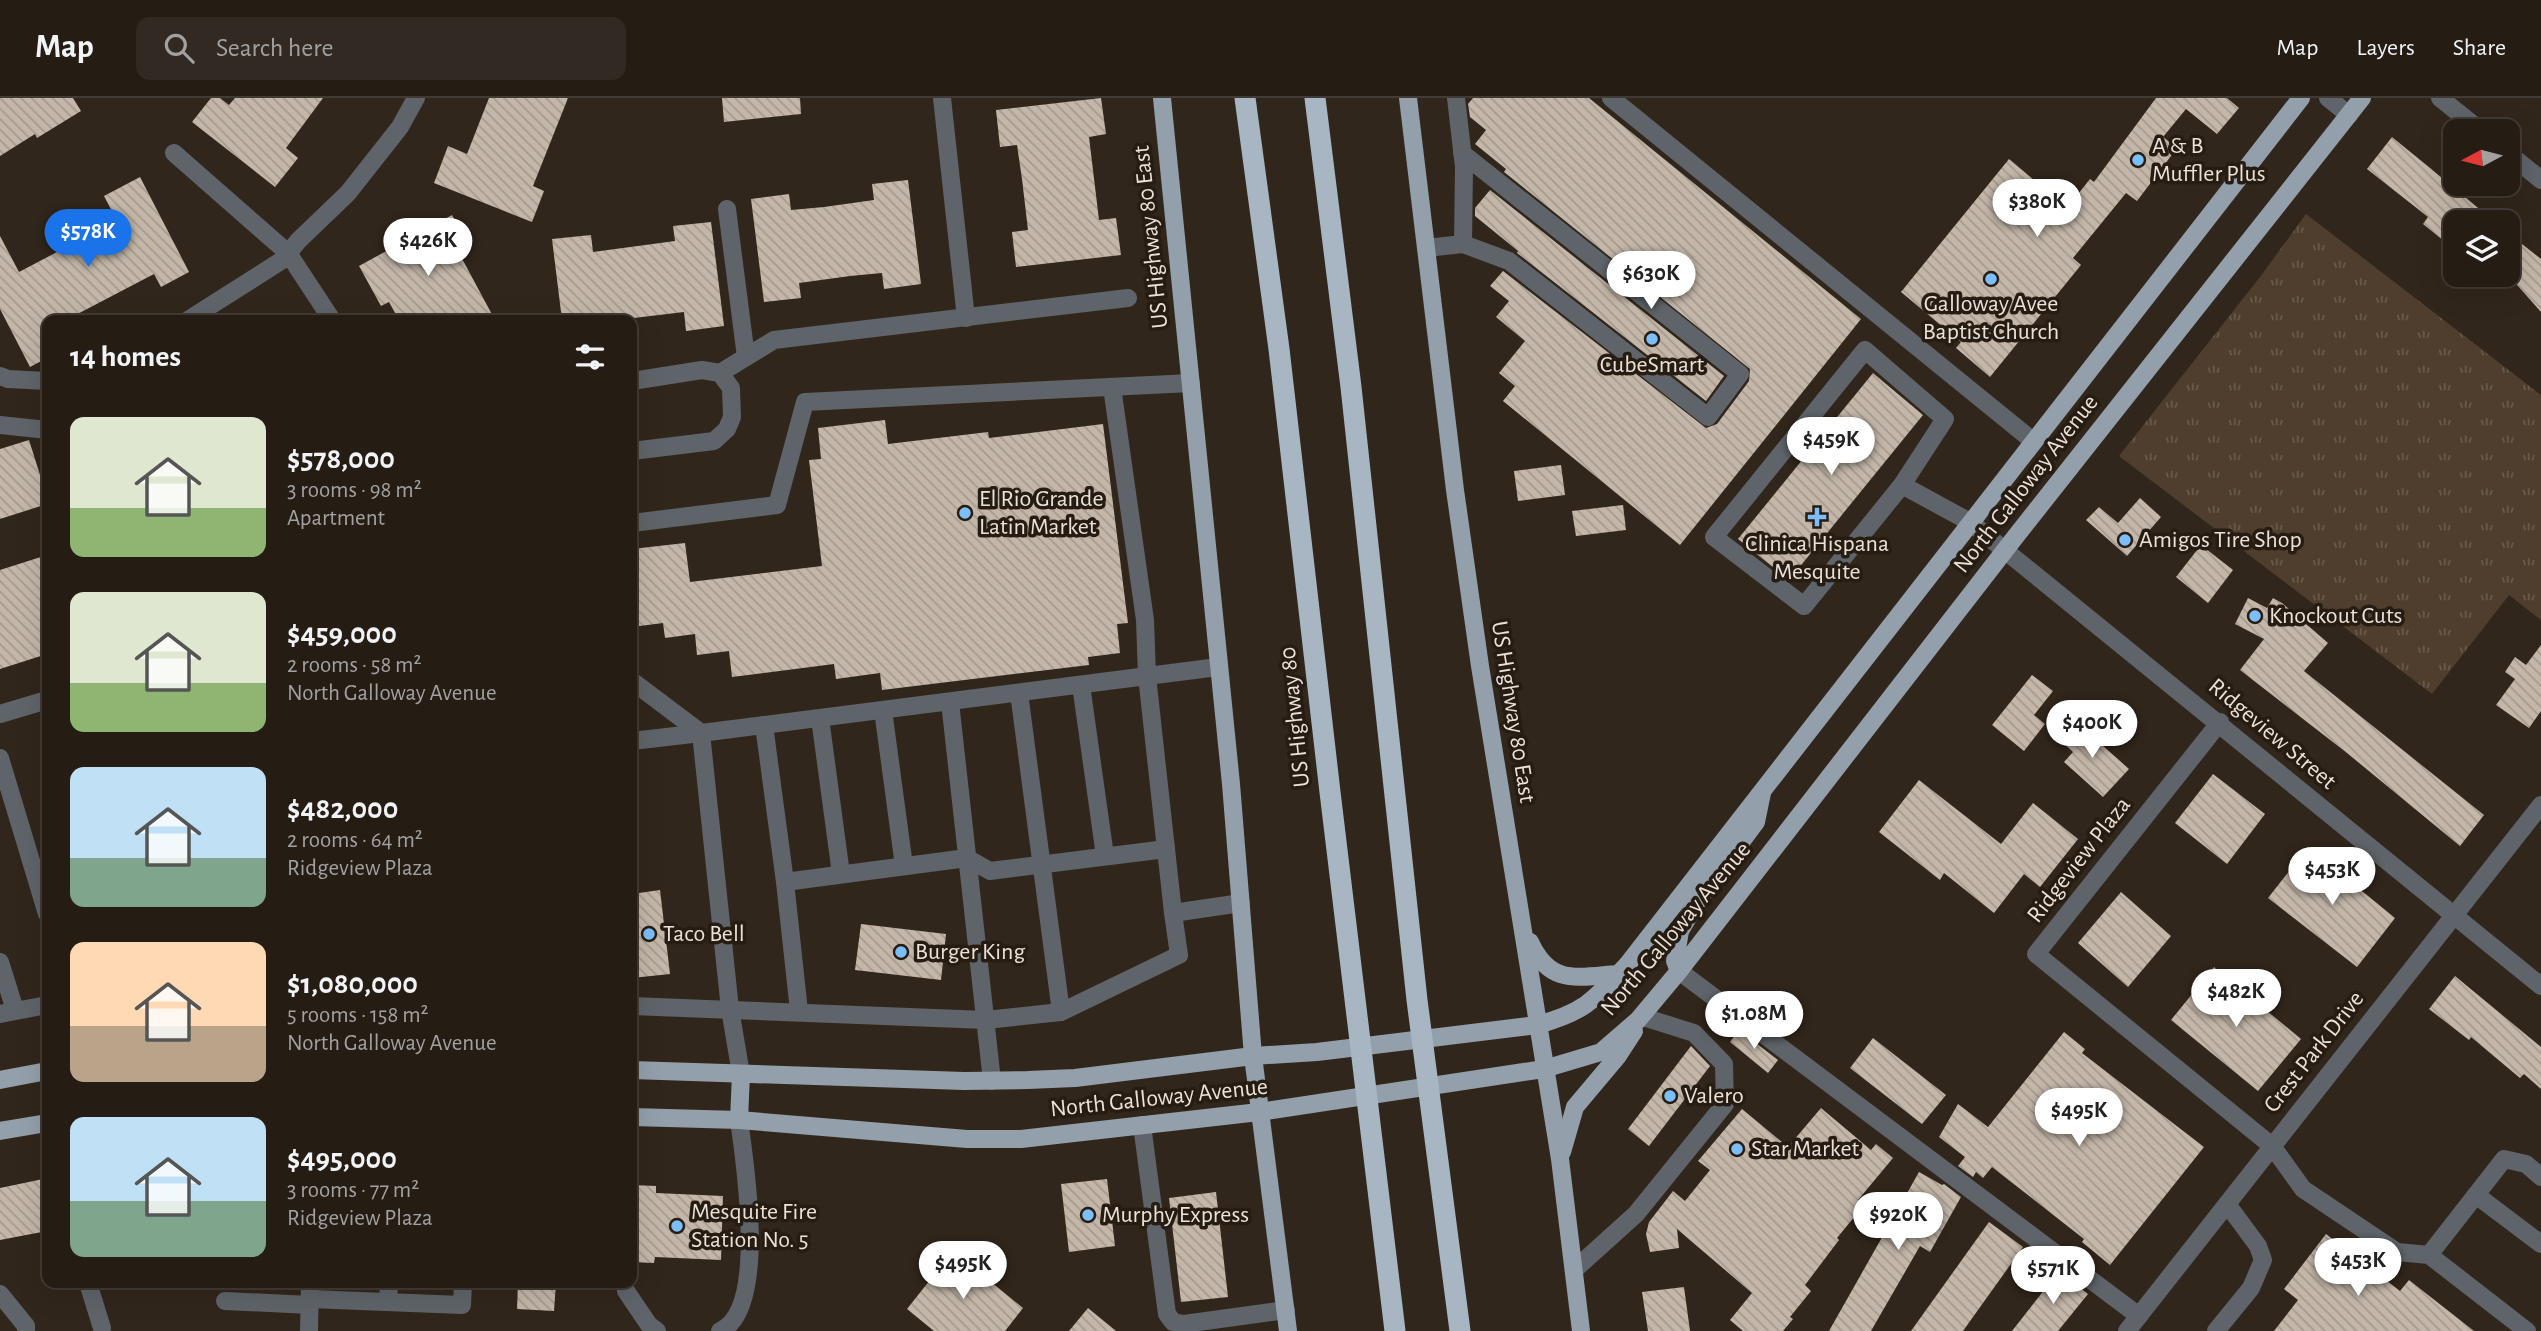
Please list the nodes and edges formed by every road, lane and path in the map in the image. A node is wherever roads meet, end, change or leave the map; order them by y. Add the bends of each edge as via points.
1 (416, 98) edge
2 (942, 98) edge
3 (1162, 98) edge
4 (1245, 98) edge
5 (1315, 98) edge
6 (1408, 98) edge
7 (1456, 98) edge
8 (1611, 98) edge
9 (2301, 98) edge
10 (2328, 98) edge
11 (2362, 98) edge
12 (2440, 98) edge
13 (2348, 115) junction
14 (2466, 119) edge
15 (174, 153) dead end
16 (1462, 153) junction
17 (2520, 163) edge
18 (2541, 180) edge
19 (727, 209) dead end
20 (1463, 243) junction
21 (1426, 248) junction
22 (288, 253) junction
23 (1128, 298) dead end
24 (196, 315) edge
25 (329, 315) edge
26 (966, 318) junction
27 (746, 357) junction
28 (720, 373) junction
29 (0, 376) edge
30 (637, 380) edge
31 (42, 381) edge
32 (1191, 383) junction
33 (1112, 387) junction
34 (0, 425) edge
35 (42, 429) edge
36 (2034, 441) junction
37 (637, 450) edge
38 (1902, 485) junction
39 (637, 522) edge
40 (1970, 522) junction
41 (2005, 549) junction
42 (1218, 667) junction
43 (1147, 676) junction
44 (637, 685) edge
45 (1081, 685) junction
46 (1019, 693) junction
47 (42, 701) edge
48 (950, 702) junction
49 (883, 710) junction
50 (0, 713) edge
51 (820, 718) junction
52 (2220, 722) junction
53 (764, 725) junction
54 (701, 733) junction
55 (637, 740) edge
56 (0, 758) edge
57 (1762, 790) junction
58 (2541, 805) edge
59 (1166, 849) junction
60 (1105, 856) junction
61 (967, 858) junction
62 (1042, 864) junction
63 (904, 866) junction
64 (841, 874) junction
65 (785, 882) junction
66 (42, 897) edge
67 (1241, 903) junction
68 (1173, 914) junction
69 (2453, 916) junction
70 (1521, 923) junction
71 (0, 962) edge
72 (1678, 971) junction
73 (1618, 974) junction
74 (2541, 986) edge
75 (1657, 997) junction
76 (42, 1006) edge
77 (637, 1006) edge
78 (730, 1009) junction
79 (799, 1011) junction
80 (8, 1012) edge
81 (1060, 1012) junction
82 (1643, 1017) junction
83 (986, 1020) junction
84 (1537, 1025) junction
85 (1253, 1056) junction
86 (1544, 1069) junction
87 (637, 1070) edge
88 (42, 1072) edge
89 (741, 1074) junction
90 (0, 1080) edge
91 (992, 1080) junction
92 (1259, 1112) junction
93 (637, 1117) edge
94 (739, 1120) junction
95 (42, 1124) edge
96 (1142, 1125) junction
97 (0, 1131) edge
98 (2272, 1146) junction
99 (1560, 1159) junction
100 (2541, 1177) edge
101 (2476, 1195) junction
102 (2227, 1204) junction
103 (2541, 1244) edge
104 (2429, 1255) junction
105 (1574, 1270) junction
106 (90, 1288) edge
107 (389, 1288) edge
108 (463, 1288) edge
109 (626, 1291) dead end
110 (0, 1294) edge
111 (310, 1295) edge
112 (225, 1301) dead end
113 (388, 1302) junction
114 (1286, 1310) junction
115 (2139, 1316) junction
116 (102, 1328) dead end
117 (26, 1331) edge
118 (309, 1331) edge
119 (657, 1331) edge
120 (720, 1331) edge
121 (1288, 1331) edge
122 (1395, 1331) edge
123 (1460, 1331) edge
124 (1581, 1331) edge
125 (2127, 1331) edge
126 (2216, 1331) edge
127 (2526, 1331) edge

1 - 22 street via 400,127 348,193
2 - 26 street
3 - 32 main road, US Highway 80 East
4 - 122 highway, US Highway 80 via 1281,363
5 - 123 highway via 1353,401 1417,1000
6 - 21 main road, US Highway 80 East
7 - 16 street
8 - 36 street
9 - 36 main road, North Galloway Avenue
10 - 13 street
11 - 13 main road, North Galloway Avenue
12 - 14 street
13 - 41 main road, North Galloway Avenue
15 - 22 street
16 - 20 street
16 - 20 street via 1740,374 1708,417 1508,261
17 - 18 street
19 - 27 street
20 - 21 street
21 - 70 main road, US Highway 80 East via 1455,489
22 - 24 street
22 - 25 street
23 - 26 street
26 - 27 street via 774,340
27 - 28 street
28 - 30 street via 702,370
28 - 37 street via 731,388 732,416 727,429 714,441
29 - 31 street
32 - 33 street
32 - 42 main road, US Highway 80 East
33 - 39 street via 805,402 777,505
33 - 43 street via 1144,620
34 - 35 street
36 - 40 main road, North Galloway Avenue
38 - 38 street via 1945,419 1865,350 1714,537 1804,607
38 - 40 street, Ridgeview Street
40 - 41 street, Ridgeview Street
40 - 57 main road, North Galloway Avenue
41 - 52 street, Ridgeview Street
41 - 72 main road, North Galloway Avenue
42 - 43 street
42 - 67 main road, US Highway 80 East
43 - 45 street
43 - 59 street
44 - 54 street
45 - 46 street
45 - 60 street
46 - 48 street
46 - 62 street
47 - 50 street
48 - 49 street
48 - 61 street
49 - 51 street
49 - 63 street
51 - 53 street
51 - 64 street
52 - 69 street, Ridgeview Street
52 - 98 street, Ridgeview Plaza via 2036,954
53 - 54 street
53 - 65 street
54 - 55 street
54 - 78 street
56 - 66 street
57 - 72 main road via 1756,822 1680,931 1675,953
57 - 73 main road, North Galloway Avenue
58 - 69 street, Crest Park Drive
59 - 60 street
59 - 68 street
60 - 62 street
61 - 62 street via 990,870
61 - 63 street
61 - 83 street
62 - 81 street
63 - 64 street
64 - 65 street
65 - 79 street
67 - 68 street
67 - 85 main road, US Highway 80 East
68 - 81 street via 1179,954
69 - 74 street, Ridgeview Street
69 - 98 street, Crest Park Drive
70 - 73 main road via 1546,968 1564,976
70 - 84 main road, US Highway 80 East
71 - 80 street
72 - 75 main road, North Galloway Avenue
72 - 115 street
73 - 84 main road, North Galloway Avenue via 1581,1010
75 - 82 main road
75 - 86 main road, North Galloway Avenue via 1601,1052
76 - 80 street
77 - 78 street
78 - 79 street
78 - 89 street
79 - 83 street
81 - 83 street
82 - 99 main road via 1575,1107
82 - 105 street via 1694,1033 1724,1064 1725,1104 1636,1214
83 - 91 street
84 - 85 main road, North Galloway Avenue
84 - 86 main road, US Highway 80 East
85 - 91 main road, North Galloway Avenue via 1075,1078
85 - 92 main road, US Highway 80 East
86 - 92 main road, North Galloway Avenue
86 - 99 main road, US Highway 80 East
87 - 89 main road, North Galloway Avenue
88 - 90 main road
89 - 91 main road, North Galloway Avenue
89 - 94 main road
92 - 96 main road, North Galloway Avenue
92 - 114 main road, US Highway 80 East
93 - 94 main road, North Galloway Avenue
94 - 96 main road, North Galloway Avenue via 967,1139 1021,1139
94 - 120 street via 749,1191 747,1281 741,1307
95 - 97 main road
96 - 114 street via 1167,1314 1173,1322
98 - 102 street, Crest Park Drive
98 - 104 street via 2303,1189 2397,1252
99 - 105 main road, US Highway 80 East
100 - 101 street via 2526,1164 2504,1159
101 - 103 street
101 - 104 street
102 - 115 street, Crest Park Drive
102 - 126 street via 2258,1245 2263,1260 2251,1288
104 - 127 street
105 - 124 main road, US Highway 80 East
106 - 116 street
107 - 113 street
108 - 113 street via 462,1306
109 - 119 street
110 - 117 street
111 - 112 street
111 - 113 street
111 - 118 street
114 - 121 main road, US Highway 80 East
115 - 125 street, Crest Park Drive

